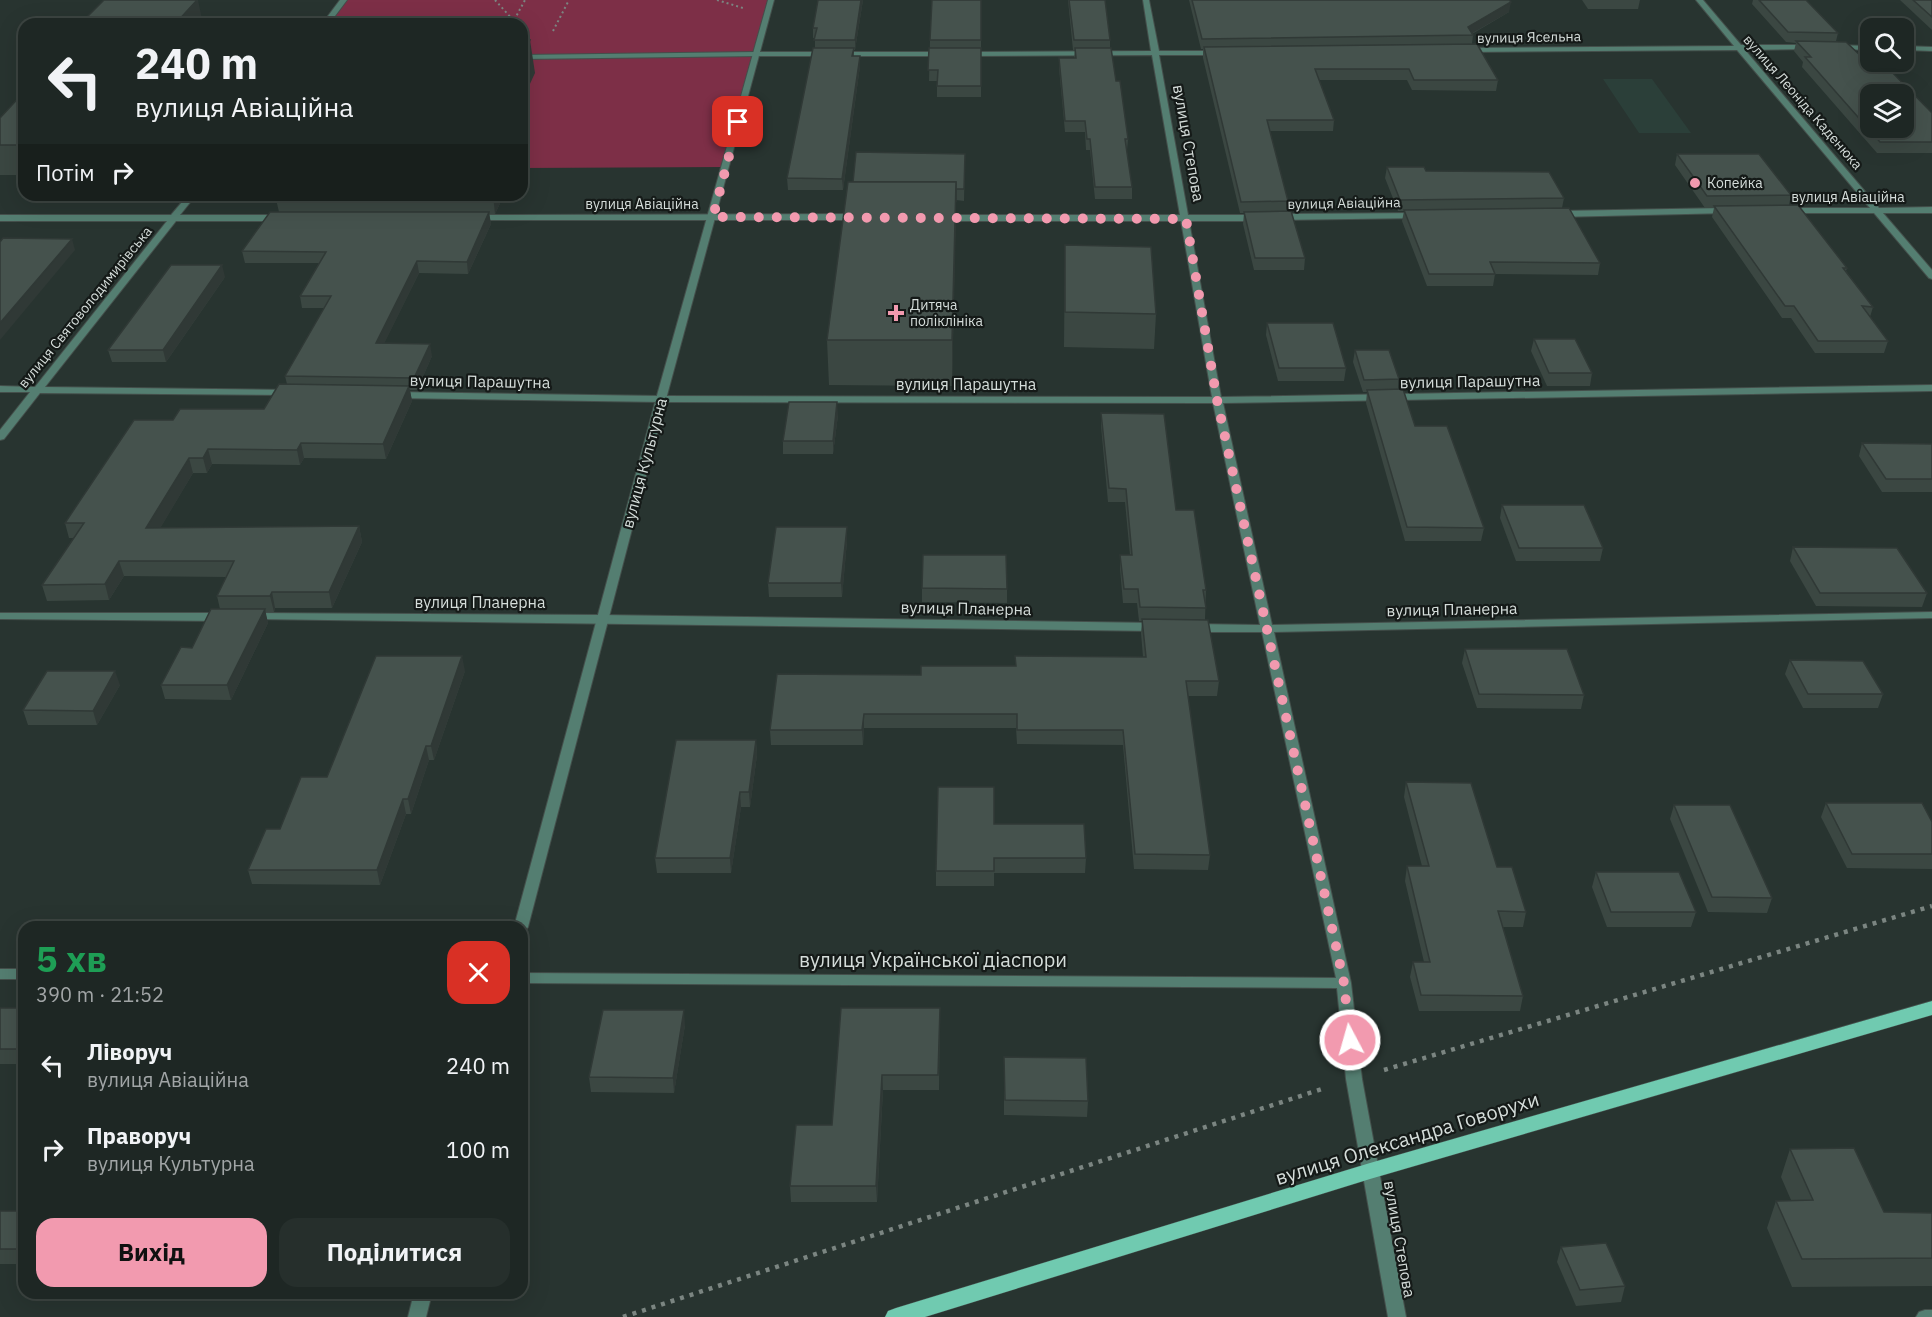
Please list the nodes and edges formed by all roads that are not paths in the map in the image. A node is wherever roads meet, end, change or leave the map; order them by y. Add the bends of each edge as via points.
1 (344, 0) edge
2 (771, 0) edge
3 (1146, 0) edge
4 (1699, 0) edge
5 (330, 18) edge
6 (1737, 46) junction
7 (1815, 47) edge
8 (1826, 47) edge
9 (1860, 48) edge
10 (1914, 48) edge
11 (1932, 48) edge
12 (1452, 50) edge
13 (1227, 53) edge
14 (756, 54) junction
15 (1156, 54) junction
16 (528, 57) edge
17 (187, 201) edge
18 (1877, 209) junction
19 (1932, 210) edge
20 (1734, 211) edge
21 (1782, 211) edge
22 (1543, 214) edge
23 (1424, 216) edge
24 (713, 217) junction
25 (867, 217) edge
26 (0, 218) edge
27 (293, 218) edge
28 (461, 218) edge
29 (926, 218) edge
30 (173, 219) junction
31 (1186, 219) junction
32 (1932, 276) edge
33 (1932, 388) edge
34 (0, 389) edge
35 (36, 390) junction
36 (307, 394) edge
37 (378, 395) edge
38 (661, 399) junction
39 (1217, 400) junction
40 (0, 437) edge
41 (1932, 615) edge
42 (0, 616) edge
43 (602, 619) junction
44 (1268, 629) junction
45 (523, 921) edge
46 (0, 974) edge
47 (18, 974) edge
48 (528, 978) edge
49 (1344, 983) junction
50 (1932, 1008) edge
51 (1371, 1171) junction
52 (422, 1299) edge
53 (417, 1317) edge
54 (896, 1317) edge
55 (1397, 1317) edge
56 (1925, 1317) edge
57 (1932, 1317) edge

1 - 5 street
2 - 14 street, вулиця Культурна
3 - 15 street, вулиця Степова
4 - 6 street, вулиця Леоніда Каденюка
6 - 7 street, вулиця Ясельна
6 - 12 street, вулиця Ясельна
6 - 18 street, вулиця Леоніда Каденюка
8 - 9 street
10 - 11 street
13 - 15 street
14 - 15 street
14 - 16 street
14 - 24 street, вулиця Культурна
15 - 31 street, вулиця Степова
17 - 30 street, вулиця Святоволодимирівська
18 - 19 street, вулиця Авіаційна
18 - 21 street, вулиця Авіаційна
18 - 32 street, вулиця Леоніда Каденюка
20 - 22 street
23 - 31 street, вулиця Авіаційна
24 - 25 street, вулиця Авіаційна
24 - 28 street, вулиця Авіаційна
24 - 38 street, вулиця Культурна
26 - 30 street
27 - 30 street
29 - 31 street, вулиця Авіаційна
30 - 35 street, вулиця Святоволодимирівська
31 - 39 street, вулиця Степова
33 - 39 street, вулиця Парашутна
34 - 35 street
35 - 36 street
35 - 40 street, вулиця Святоволодимирівська
37 - 38 street, вулиця Парашутна
38 - 39 street, вулиця Парашутна
38 - 43 street, вулиця Культурна
39 - 44 street, вулиця Степова
41 - 44 street, вулиця Планерна
42 - 43 street, вулиця Планерна
43 - 44 street, вулиця Планерна
43 - 45 street, вулиця Культурна
44 - 49 street, вулиця Степова
46 - 47 street
48 - 49 street, вулиця Української діаспори
49 - 51 street, вулиця Степова via 1354,1079
50 - 51 main road, вулиця Олександра Говорухи
51 - 54 main road, вулиця Олександра Говорухи
51 - 55 street, вулиця Степова
52 - 53 street
56 - 57 street

